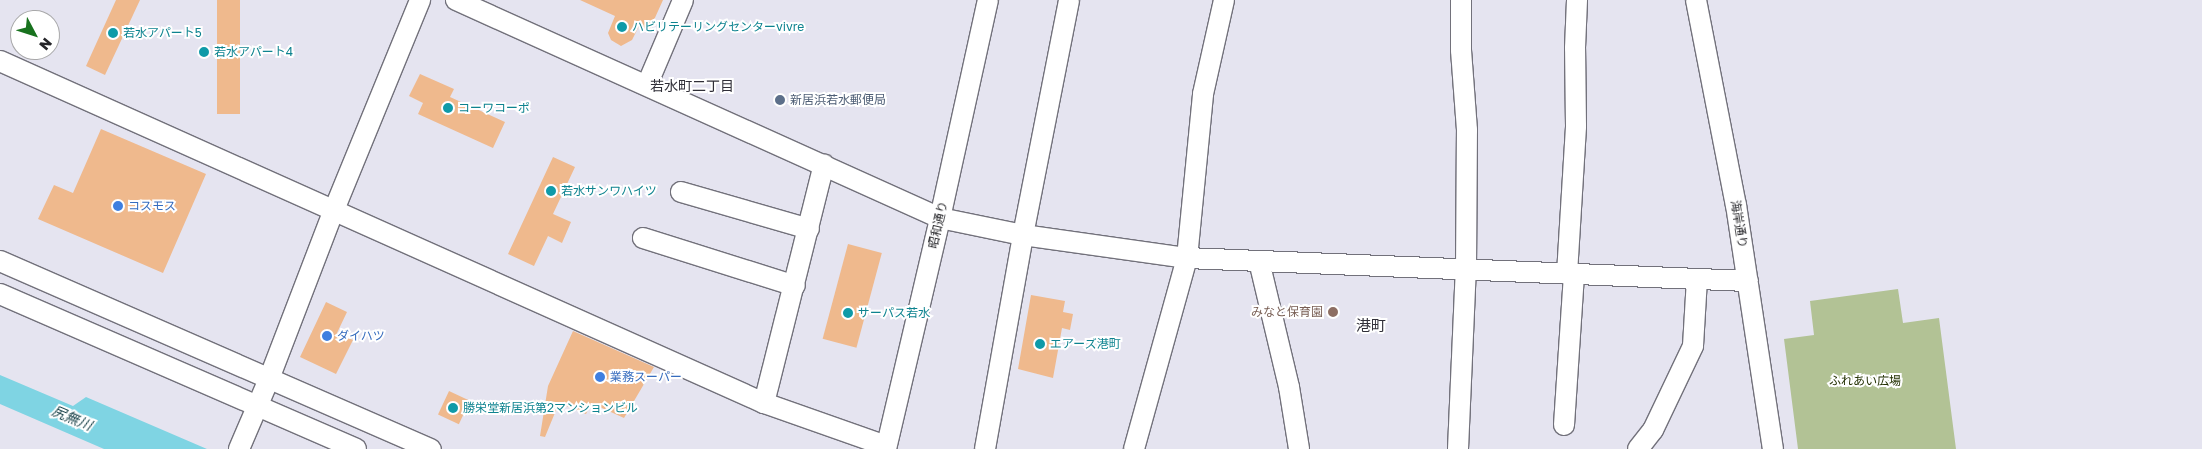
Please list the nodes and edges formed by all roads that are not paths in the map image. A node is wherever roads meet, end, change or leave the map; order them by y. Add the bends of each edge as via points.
1 (420, 0) edge
2 (456, 0) edge
3 (683, 0) edge
4 (988, 0) edge
5 (1069, 0) edge
6 (1224, 0) edge
7 (1462, 0) edge
8 (1577, 0) edge
9 (1696, 0) edge
10 (0, 61) edge
11 (646, 85) junction
12 (824, 164) junction
13 (682, 192) dead end
14 (334, 210) junction
15 (940, 218) junction
16 (808, 229) junction
17 (1023, 235) junction
18 (643, 238) dead end
19 (1188, 258) junction
20 (0, 260) edge
21 (1259, 261) junction
22 (1466, 270) junction
23 (1571, 274) junction
24 (1697, 279) junction
25 (1748, 281) junction
26 (795, 286) junction
27 (0, 294) edge
28 (136, 319) junction
29 (120, 348) junction
30 (269, 379) junction
31 (764, 403) junction
32 (258, 406) junction
33 (1564, 425) dead end
34 (886, 448) edge
35 (239, 449) edge
36 (356, 449) edge
37 (431, 449) edge
38 (985, 449) edge
39 (1134, 449) edge
40 (1299, 449) edge
41 (1458, 449) edge
42 (1638, 449) edge
43 (1773, 449) edge

1 - 14 street
2 - 11 street
3 - 11 street
4 - 15 street, 昭和通り
5 - 17 street
6 - 19 street via 1203,94
7 - 22 street via 1461,50 1467,130
8 - 23 street
9 - 25 street, 海岸通り
10 - 14 street
11 - 12 street
12 - 15 street
12 - 16 street
13 - 16 street
14 - 30 street
14 - 31 street
15 - 17 street
15 - 34 street, 昭和通り
16 - 26 street
17 - 19 street
17 - 38 street
18 - 26 street
19 - 21 street
19 - 39 street
20 - 28 street
21 - 22 street
21 - 40 street via 1289,387
22 - 23 street
22 - 41 street
23 - 24 street
23 - 33 street
24 - 25 street
24 - 42 street via 1693,346 1653,430
25 - 43 street, 海岸通り
26 - 31 street
27 - 29 street
28 - 29 street
28 - 30 street
29 - 32 street
30 - 32 street
30 - 37 street
31 - 34 street
32 - 35 street
32 - 36 street

